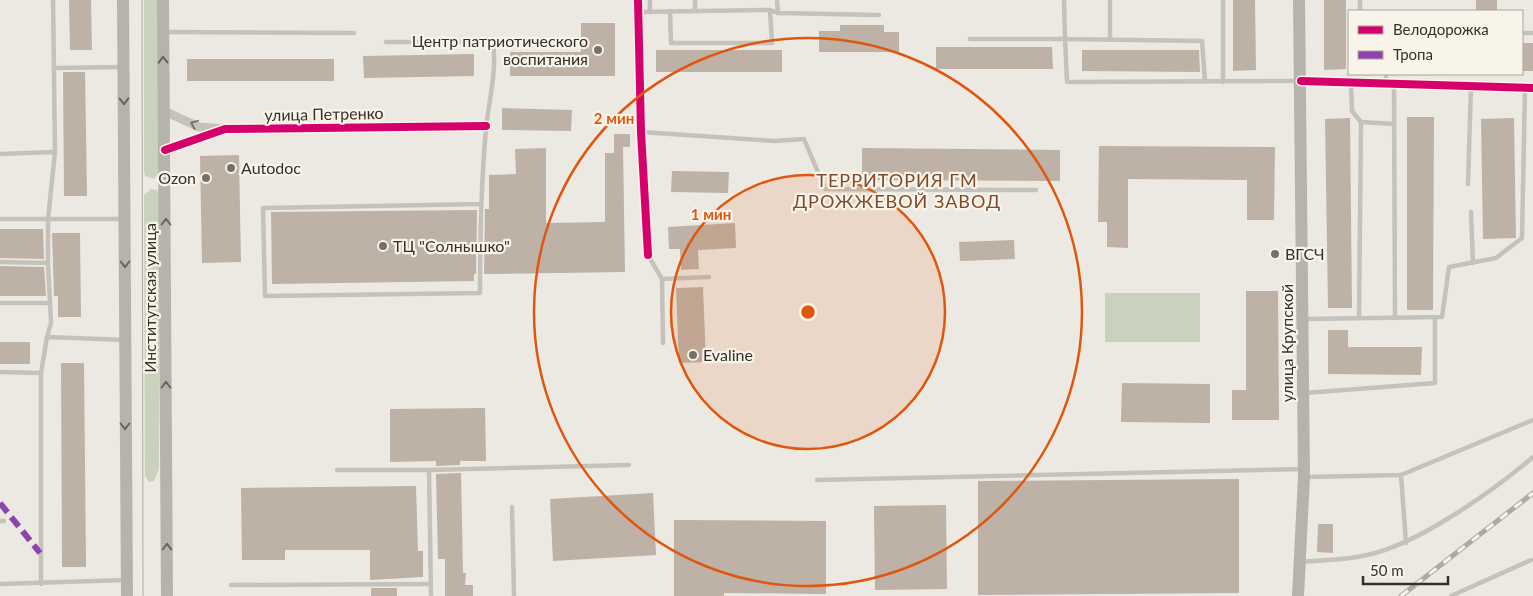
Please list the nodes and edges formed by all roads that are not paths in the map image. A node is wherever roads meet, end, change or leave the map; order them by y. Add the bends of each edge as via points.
1 (53, 0) edge
2 (123, 0) edge
3 (163, 0) edge
4 (638, 0) edge
5 (650, 0) edge
6 (695, 0) edge
7 (778, 0) edge
8 (1064, 0) edge
9 (1110, 0) edge
10 (1223, 0) edge
11 (1299, 0) edge
12 (770, 10) junction
13 (670, 11) junction
14 (695, 11) junction
15 (638, 12) junction
16 (650, 12) junction
17 (778, 13) junction
18 (879, 15) dead end
19 (162, 32) junction
20 (354, 33) dead end
21 (1065, 38) junction
22 (970, 39) dead end
23 (1110, 39) junction
24 (386, 42) dead end
25 (124, 67) junction
26 (54, 68) junction
27 (1386, 75) edge
28 (1358, 79) edge
29 (1205, 81) junction
30 (1301, 81) junction
31 (1223, 82) junction
32 (1390, 84) junction
33 (1471, 86) junction
34 (1529, 88) edge
35 (164, 111) junction
36 (1361, 122) junction
37 (1394, 124) junction
38 (486, 126) junction
39 (226, 129) junction
40 (641, 132) junction
41 (165, 150) junction
42 (55, 152) junction
43 (0, 154) edge
44 (1468, 184) dead end
45 (1036, 190) dead end
46 (481, 204) junction
47 (1471, 212) dead end
48 (48, 219) junction
49 (126, 219) junction
50 (0, 220) edge
51 (648, 255) joint
52 (0, 262) edge
53 (48, 263) junction
54 (1473, 263) junction
55 (709, 277) dead end
56 (662, 279) junction
57 (0, 303) edge
58 (50, 303) junction
59 (1435, 317) junction
60 (1360, 318) junction
61 (1395, 318) junction
62 (1303, 319) junction
63 (47, 338) junction
64 (125, 340) junction
65 (664, 343) dead end
66 (0, 372) edge
67 (41, 373) junction
68 (1304, 393) junction
69 (1533, 420) edge
70 (1533, 458) edge
71 (630, 465) dead end
72 (337, 470) dead end
73 (429, 470) junction
74 (1304, 473) junction
75 (1401, 475) junction
76 (817, 480) dead end
77 (512, 507) dead end
78 (1406, 543) junction
79 (1531, 560) dead end
80 (1301, 562) junction
81 (127, 580) junction
82 (0, 584) edge
83 (41, 584) junction
84 (431, 584) junction
85 (231, 585) dead end
86 (127, 596) edge
87 (167, 596) edge
88 (431, 596) edge
89 (514, 596) edge
90 (1298, 596) edge
91 (1451, 596) edge

1 - 26 lane
2 - 25 main road, Институтская улица
3 - 19 main road, Институтская улица
4 - 15 street
5 - 16 lane
6 - 14 lane
7 - 17 lane
8 - 21 lane
9 - 23 lane
10 - 31 lane
11 - 30 main road, улица Крупской
12 - 13 lane via 772,43 671,44
12 - 14 lane
12 - 17 lane
13 - 14 lane
13 - 16 lane
15 - 16 lane
15 - 40 street
17 - 18 lane
19 - 20 lane
35 -> 19 main road, Институтская улица
21 - 22 lane
21 - 23 lane
21 - 29 lane via 1067,82
23 - 29 lane via 1202,41
24 - 38 lane via 493,42 495,70
25 - 26 lane
25 -> 49 main road, Институтская улица
26 - 42 lane
27 - 32 lane
28 - 30 street
28 - 32 street
28 - 36 lane via 1352,111
29 - 31 lane
30 - 31 lane
30 - 62 main road, улица Крупской
32 - 33 street
32 - 37 lane
33 - 34 street
33 - 44 lane
34 - 54 lane via 1522,238 1496,258
39 -> 35 street via 199,127
35 - 41 main road, Институтская улица
36 - 37 lane
36 - 60 lane
37 - 61 lane
38 - 39 street, улица Петренко
38 - 46 lane
39 - 41 street, улица Петренко
40 - 45 lane via 774,141 804,139 825,189
40 - 51 street
87 -> 41 main road, Институтская улица
42 - 43 lane
42 - 48 lane
46 - 46 lane via 480,293 265,296 263,208
47 - 54 lane
48 - 49 lane
48 - 50 lane
48 - 53 lane
49 -> 64 main road, Институтская улица
51 - 56 lane
52 - 53 lane
53 - 58 lane
54 - 59 lane via 1449,267 1442,317
55 - 56 lane
56 - 65 lane
57 - 58 lane
58 - 63 lane via 51,323
59 - 61 lane
59 - 68 lane via 1435,383
60 - 61 lane
60 - 62 lane
62 - 68 main road, улица Крупской
63 - 64 lane
63 - 67 lane
64 -> 81 main road, Институтская улица
66 - 67 lane
67 - 83 lane
68 - 74 main road, улица Крупской
69 - 75 lane
70 - 78 lane
71 - 73 lane
72 - 73 lane
73 - 84 lane
74 - 75 lane
74 - 76 lane
74 - 80 main road, улица Крупской
75 - 78 lane
77 - 89 lane
78 - 80 lane via 1366,556
79 - 91 lane
80 - 90 main road, улица Крупской
81 - 83 lane
81 - 86 main road, Институтская улица
82 - 83 lane
84 - 85 lane
84 - 88 lane

